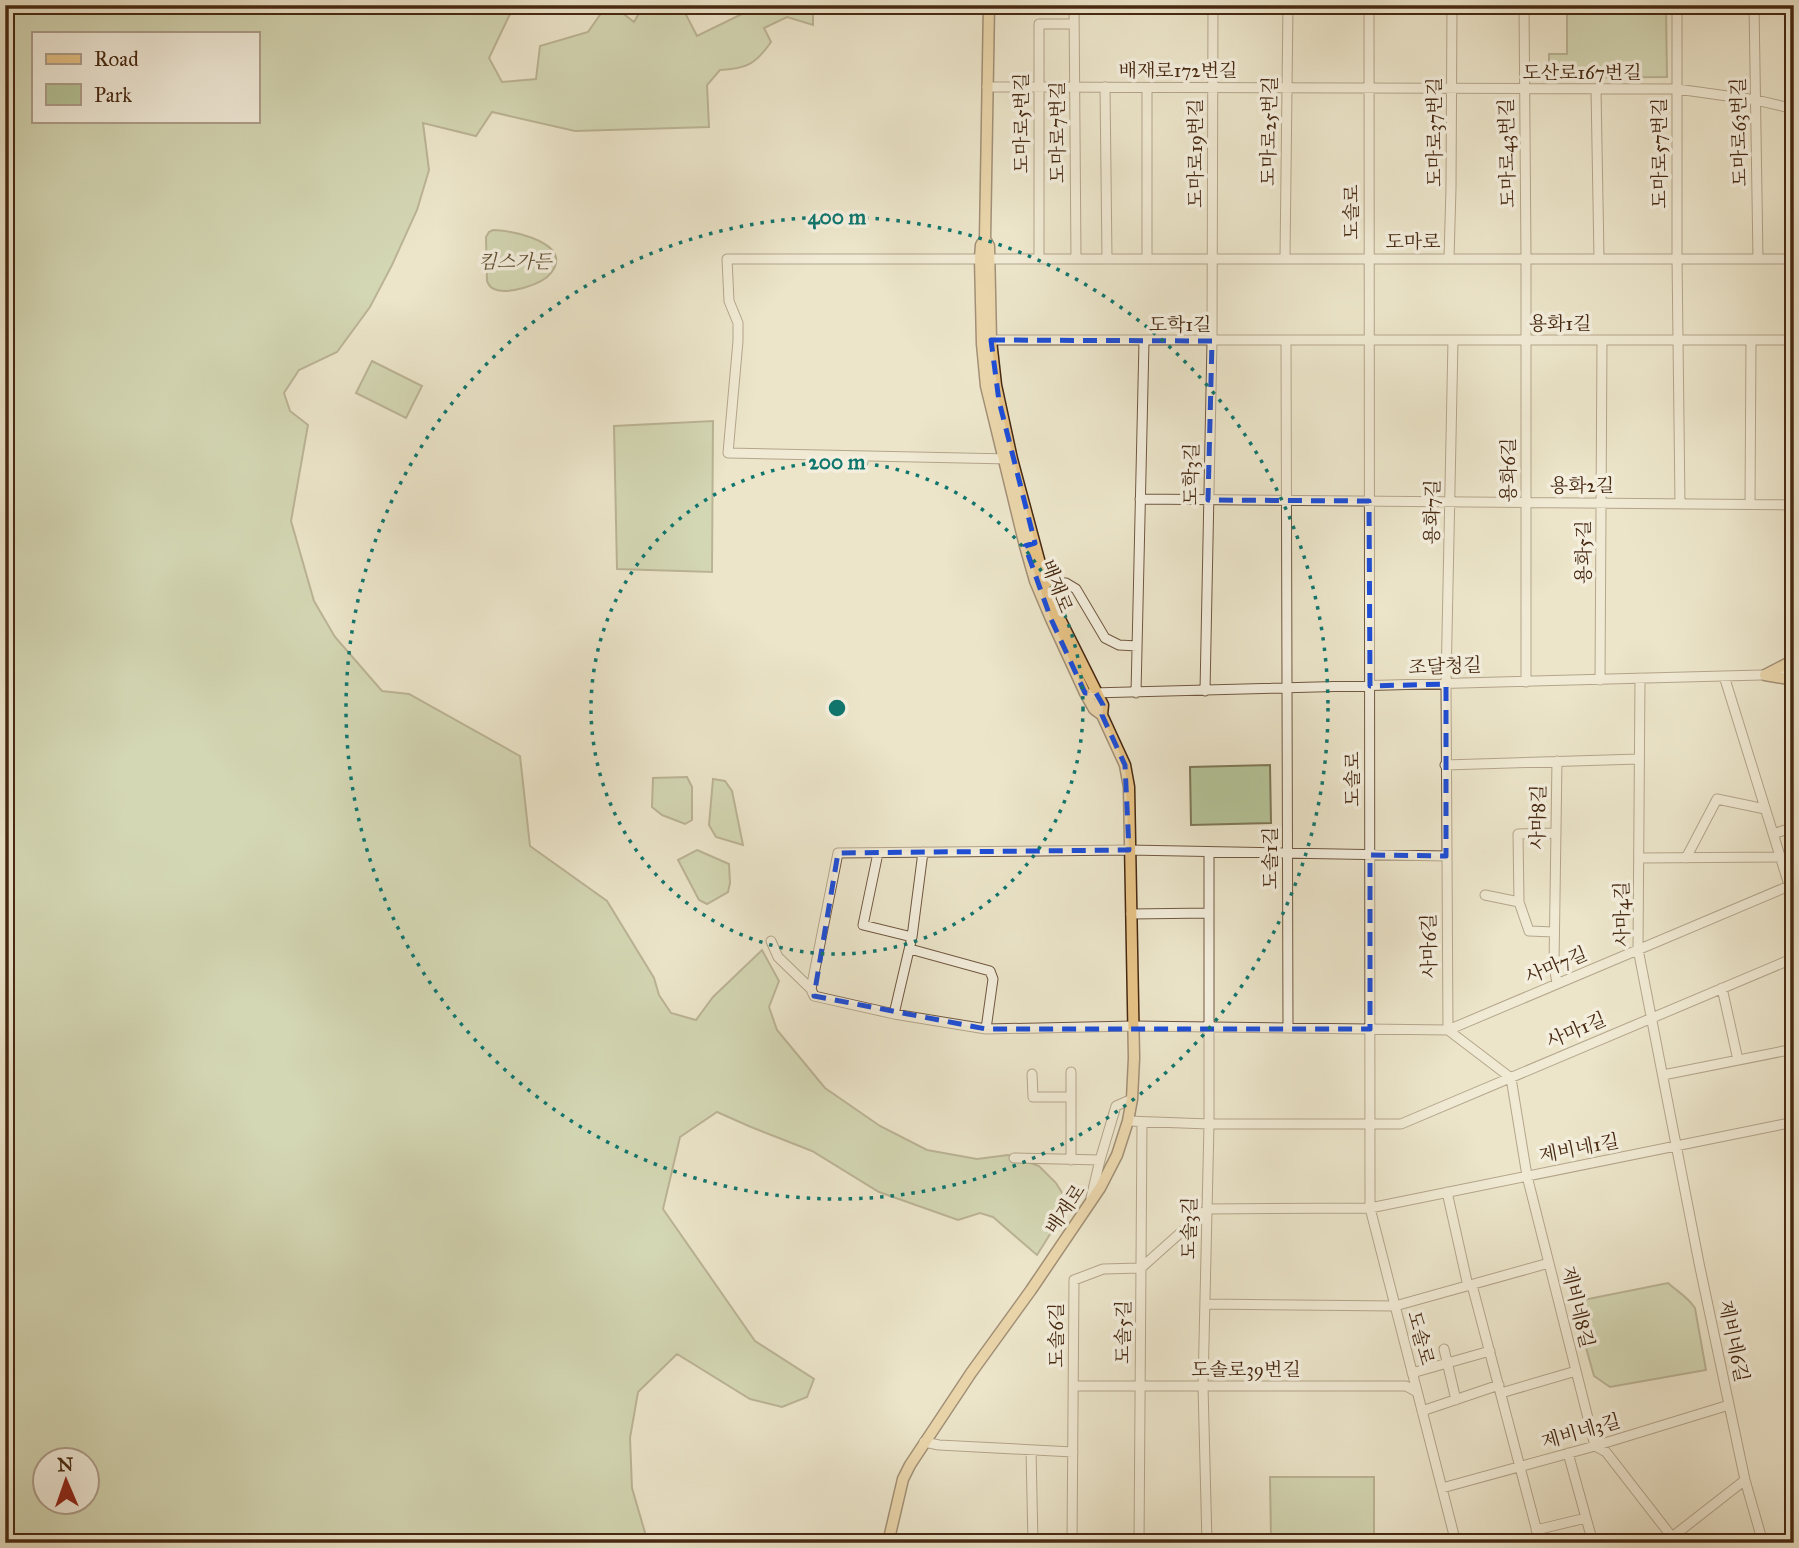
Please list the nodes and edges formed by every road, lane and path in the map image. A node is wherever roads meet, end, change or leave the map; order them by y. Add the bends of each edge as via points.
1 (989, 5) edge
2 (1074, 5) edge
3 (1213, 5) edge
4 (1288, 5) edge
5 (1368, 5) edge
6 (1452, 5) edge
7 (1524, 5) edge
8 (1678, 5) edge
9 (1754, 5) edge
10 (1074, 24) junction
11 (987, 87) junction
12 (1039, 87) junction
13 (1074, 88) junction
14 (1105, 88) junction
15 (1147, 88) junction
16 (1213, 88) junction
17 (1287, 88) junction
18 (1369, 88) junction
19 (1452, 89) junction
20 (1524, 89) junction
21 (1595, 89) junction
22 (1677, 89) junction
23 (1756, 100) junction
24 (1794, 109) edge
25 (985, 258) junction
26 (1039, 258) junction
27 (1076, 258) junction
28 (1107, 258) junction
29 (1146, 258) junction
30 (1212, 258) junction
31 (1284, 258) junction
32 (1369, 258) junction
33 (1449, 258) junction
34 (1526, 258) junction
35 (1600, 258) junction
36 (1677, 258) junction
37 (1758, 259) junction
38 (1794, 259) edge
39 (991, 340) junction
40 (1453, 340) junction
41 (1526, 340) junction
42 (1602, 340) junction
43 (1678, 340) junction
44 (1751, 340) junction
45 (1794, 340) edge
46 (1144, 341) junction
47 (1212, 341) junction
48 (1286, 341) junction
49 (1369, 341) junction
50 (991, 386) junction
51 (1008, 459) junction
52 (1140, 499) junction
53 (1208, 500) junction
54 (1286, 500) junction
55 (1369, 501) junction
56 (1449, 502) junction
57 (1526, 502) junction
58 (1601, 503) junction
59 (1679, 504) junction
60 (1750, 504) junction
61 (1794, 505) edge
62 (1030, 545) junction
63 (1045, 582) junction
64 (1137, 646) junction
65 (1794, 660) edge
66 (1794, 674) edge
67 (1765, 675) junction
68 (1724, 676) junction
69 (1640, 678) junction
70 (1600, 680) junction
71 (1794, 680) edge
72 (1526, 682) junction
73 (1446, 684) junction
74 (1370, 686) junction
75 (1287, 688) junction
76 (1205, 691) junction
77 (1091, 693) junction
78 (1136, 693) junction
79 (1639, 759) junction
80 (1557, 761) junction
81 (1445, 765) junction
82 (1765, 809) junction
83 (1794, 827) edge
84 (1556, 833) junction
85 (1773, 834) junction
86 (1129, 850) junction
87 (923, 852) junction
88 (1209, 852) junction
89 (878, 853) junction
90 (1288, 853) junction
91 (1370, 855) junction
92 (1446, 856) junction
93 (1780, 857) junction
94 (1639, 859) junction
95 (1686, 859) junction
96 (1789, 886) junction
97 (1485, 895) dead end
98 (1794, 901) edge
99 (1519, 902) junction
100 (1209, 913) junction
101 (1131, 914) junction
102 (1554, 932) junction
103 (912, 937) junction
104 (771, 941) dead end
105 (910, 948) junction
106 (1638, 949) junction
107 (1794, 958) edge
108 (1557, 984) junction
109 (1723, 988) junction
110 (811, 989) junction
111 (894, 1014) junction
112 (1651, 1017) junction
113 (1133, 1026) junction
114 (1208, 1028) junction
115 (1288, 1028) junction
116 (986, 1029) junction
117 (1370, 1029) junction
118 (1448, 1030) junction
119 (1794, 1049) edge
120 (1738, 1060) junction
121 (1071, 1072) dead end
122 (1032, 1074) dead end
123 (1663, 1075) junction
124 (1511, 1077) junction
125 (1071, 1097) junction
126 (1132, 1099) junction
127 (1128, 1121) junction
128 (1794, 1122) edge
129 (1143, 1123) junction
130 (1209, 1124) junction
131 (1370, 1124) junction
132 (1677, 1145) junction
133 (1014, 1158) dead end
134 (1071, 1160) junction
135 (1100, 1160) junction
136 (1527, 1176) junction
137 (1447, 1192) junction
138 (1089, 1206) junction
139 (1370, 1208) junction
140 (1207, 1209) junction
141 (1549, 1263) junction
142 (1141, 1268) junction
143 (1470, 1285) junction
144 (1205, 1304) junction
145 (1395, 1306) junction
146 (1444, 1349) dead end
147 (1490, 1351) junction
148 (1447, 1363) junction
149 (1576, 1371) junction
150 (1412, 1373) junction
151 (1073, 1386) junction
152 (1203, 1386) junction
153 (1140, 1387) junction
154 (1499, 1389) junction
155 (1417, 1392) junction
156 (1456, 1400) junction
157 (1729, 1405) junction
158 (1422, 1411) junction
159 (925, 1443) junction
160 (1595, 1446) junction
161 (1031, 1450) junction
162 (1073, 1452) junction
163 (1568, 1453) junction
164 (1520, 1467) junction
165 (1745, 1480) junction
166 (1442, 1488) junction
167 (1586, 1517) junction
168 (1536, 1530) junction
169 (1673, 1540) edge
170 (888, 1543) edge
171 (903, 1543) edge
172 (1032, 1543) edge
173 (1072, 1543) edge
174 (1139, 1543) edge
175 (1207, 1543) edge
176 (1456, 1543) edge
177 (1540, 1543) edge
178 (1593, 1543) edge
179 (1655, 1543) edge
180 (1763, 1543) edge

1 - 11 main road, 배재로
2 - 10 street, 도마로7번길
3 - 16 street, 도마로19번길
4 - 17 street, 도마로25번길
5 - 18 street, 도솔로
6 - 19 street, 도마로37번길
7 - 20 street, 도마로43번길
8 - 22 street, 도마로57번길
9 - 23 street, 도마로63번길
10 - 12 street, 도마로5번길 via 1039,24
10 - 13 street, 도마로7번길
11 - 12 street, 배재로172번길
11 - 25 main road, 배재로 via 985,239 989,246
12 - 13 street, 배재로172번길
12 - 26 street, 도마로5번길
13 - 14 street, 배재로172번길
13 - 27 street, 도마로7번길
14 - 15 street, 배재로172번길
14 - 28 street
15 - 16 street, 배재로172번길
15 - 29 street
16 - 17 street, 배재로172번길
16 - 30 street, 도마로19번길
17 - 18 street, 배재로172번길
17 - 31 street, 도마로25번길
18 - 19 street, 도산로167번길
18 - 32 street, 도솔로
19 - 20 street, 도산로167번길
19 - 33 street, 도마로37번길
20 - 21 street, 도산로167번길
20 - 34 street, 도마로43번길
21 - 22 street, 도산로167번길
21 - 35 street
22 - 23 street, 도산로167번길
22 - 36 street, 도마로57번길
23 - 24 street, 도산로167번길
23 - 37 street, 도마로63번길
25 - 26 street, 도마로
25 - 39 main road, 배재로
25 - 50 main road, 배재로 via 982,344
25 - 51 street via 727,259 729,301 738,332 728,453
26 - 27 street, 도마로
27 - 28 street, 도마로
28 - 29 street, 도마로
29 - 30 street, 도마로
30 - 31 street, 도마로
30 - 47 street, 도학3길
31 - 32 street, 도마로
32 - 33 street, 도마로
32 - 49 street, 도솔로
33 - 34 street, 도마로
34 - 35 street, 도마로
34 - 41 street, 용화6길
35 - 36 street, 도마로
36 - 37 street, 도마로
36 - 43 street, 도마로57번길
37 - 38 street, 도마로
39 - 46 street, 도학1길
39 - 50 main road, 배재로
40 - 41 street, 용화1길
40 - 49 street, 용화1길
40 - 56 street, 용화7길
41 - 42 street, 용화1길
41 - 57 street, 용화6길
42 - 43 street, 용화1길
42 - 58 street, 용화5길
43 - 44 street, 용화1길
43 - 59 street, 도마로57번길
44 - 45 street, 용화1길
44 - 60 street
46 - 47 street, 도학1길
46 - 52 street
47 - 48 street, 도학1길
47 - 53 street, 도학3길
48 - 49 street, 도학1길
48 - 54 street, 도솔1길
49 - 55 street, 도솔로
50 - 51 main road, 배재로
51 - 62 main road, 배재로
52 - 53 street, 용화2길
52 - 64 street
53 - 54 street, 용화2길
53 - 76 street, 도학3길
54 - 55 street, 용화2길
54 - 75 street, 도솔1길
55 - 56 street, 용화2길
55 - 74 street, 도솔로
56 - 57 street, 용화2길
56 - 73 street, 용화7길
57 - 58 street, 용화2길
57 - 72 street, 용화6길
58 - 59 street, 용화2길
58 - 70 street, 용화5길
59 - 60 street, 용화2길
60 - 61 street, 용화2길
62 - 63 main road, 배재로
62 - 77 main road, 배재로 via 1040,594
63 - 64 street via 1066,583 1076,589 1105,638
63 - 77 main road, 배재로
64 - 78 street
65 - 67 main road
66 - 67 street, 조달청길
67 - 68 street, 조달청길
67 - 71 main road
68 - 69 street, 조달청길
68 - 82 street
69 - 70 street, 조달청길
69 - 79 street, 사마4길
70 - 72 street, 조달청길
72 - 73 street, 조달청길
73 - 74 street, 조달청길
73 - 81 street, 사마6길
74 - 75 street, 조달청길
74 - 91 street, 도솔로
75 - 76 street, 조달청길
75 - 90 street, 도솔1길
76 - 78 street, 조달청길
77 - 78 street, 조달청길
77 - 86 main road, 배재로 via 1094,709 1102,715 1125,765
79 - 80 street
79 - 94 street, 사마4길
80 - 81 street, 사마8길
80 - 84 street, 사마8길
81 - 92 street, 사마6길
82 - 85 street
82 - 95 street via 1717,799
83 - 85 street
84 - 99 street via 1518,834
84 - 102 street, 사마8길
85 - 93 street
86 - 87 street
86 - 88 street
86 - 101 main road, 배재로
87 - 89 street
87 - 103 street
88 - 90 street
88 - 100 street, 도솔3길
89 - 103 street via 863,925
89 - 110 street via 838,853
90 - 91 street
90 - 115 street, 도솔1길
91 - 92 street
91 - 117 street, 도솔로
92 - 118 street, 사마6길
93 - 95 street
93 - 96 street
94 - 95 street
94 - 106 street, 사마4길
96 - 98 street
96 - 106 street, 사마7길
97 - 99 street
99 - 102 street via 1529,931
100 - 101 street
100 - 114 street, 도솔3길
101 - 113 main road, 배재로
102 - 108 street, 사마8길
103 - 105 street
104 - 110 street via 778,957
105 - 111 street
105 - 116 street via 990,971
106 - 108 street, 사마7길
106 - 112 street, 사마4길
107 - 109 street, 사마1길
108 - 118 street, 사마7길
109 - 112 street, 사마1길
109 - 120 street
110 - 111 street, 사마7길 via 814,996
111 - 116 street, 사마7길
112 - 123 street, 사마4길
112 - 124 street, 사마1길
113 - 114 street, 사마7길
113 - 116 street, 사마7길
113 - 126 main road, 배재로
114 - 115 street, 사마7길
114 - 130 street, 도솔3길
115 - 117 street, 사마7길
117 - 118 street, 사마7길
117 - 131 street, 도솔로
118 - 124 street
119 - 120 street
120 - 123 street
121 - 125 street, 배재로
122 - 125 street via 1034,1097
123 - 132 street, 사마4길
124 - 131 street, 사마1길 via 1401,1124
124 - 136 street
125 - 134 street, 배재로
126 - 127 main road, 배재로
126 - 135 street via 1116,1106
127 - 129 street
127 - 138 main road, 배재로 via 1118,1155
128 - 132 street, 제비네1길
129 - 130 street
129 - 142 street, 도솔5길
130 - 131 street
130 - 140 street, 도솔3길
131 - 139 street, 도솔로
132 - 136 street, 제비네1길
132 - 157 street, 제비네6길
133 - 134 street, 배재로
134 - 135 street, 배재로
135 - 138 street
136 - 137 street, 제비네1길
136 - 141 street, 제비네8길
137 - 139 street, 제비네1길
137 - 143 street
138 - 159 main road, 배재로
139 - 140 street
139 - 145 street, 도솔로
140 - 142 street
140 - 144 street, 도솔3길
141 - 143 street
141 - 149 street, 제비네8길
142 - 151 street, 도솔6길 via 1103,1269 1074,1280
142 - 153 street, 도솔5길
143 - 145 street
143 - 147 street
144 - 145 street
144 - 152 street, 도솔3길
145 - 150 street, 도솔로
146 - 148 street
147 - 148 street
147 - 154 street
148 - 150 street
148 - 156 street
149 - 154 street
149 - 160 street, 제비네8길
150 - 155 street, 도솔로
151 - 153 street, 도솔로39번길
151 - 162 street, 도솔6길
152 - 153 street, 도솔로39번길
152 - 155 street, 도솔로39번길 via 1406,1386
152 - 175 street, 도솔3길
153 - 174 street, 도솔5길
154 - 156 street
154 - 164 street
155 - 158 street, 도솔로
156 - 158 street
157 - 160 street, 제비네3길
157 - 165 street, 제비네6길
158 - 166 street, 도솔로
159 - 161 street
159 - 170 main road, 배재로 via 903,1479
160 - 163 street, 제비네3길
160 - 169 street via 1606,1452
161 - 162 street
161 - 172 street
162 - 173 street, 도솔6길
163 - 164 street, 제비네3길
163 - 167 street
164 - 166 street, 제비네3길
164 - 168 street
165 - 169 street
165 - 180 street, 제비네6길
166 - 176 street, 도솔로
167 - 168 street
167 - 178 street
168 - 177 street
169 - 179 street
170 - 171 street

